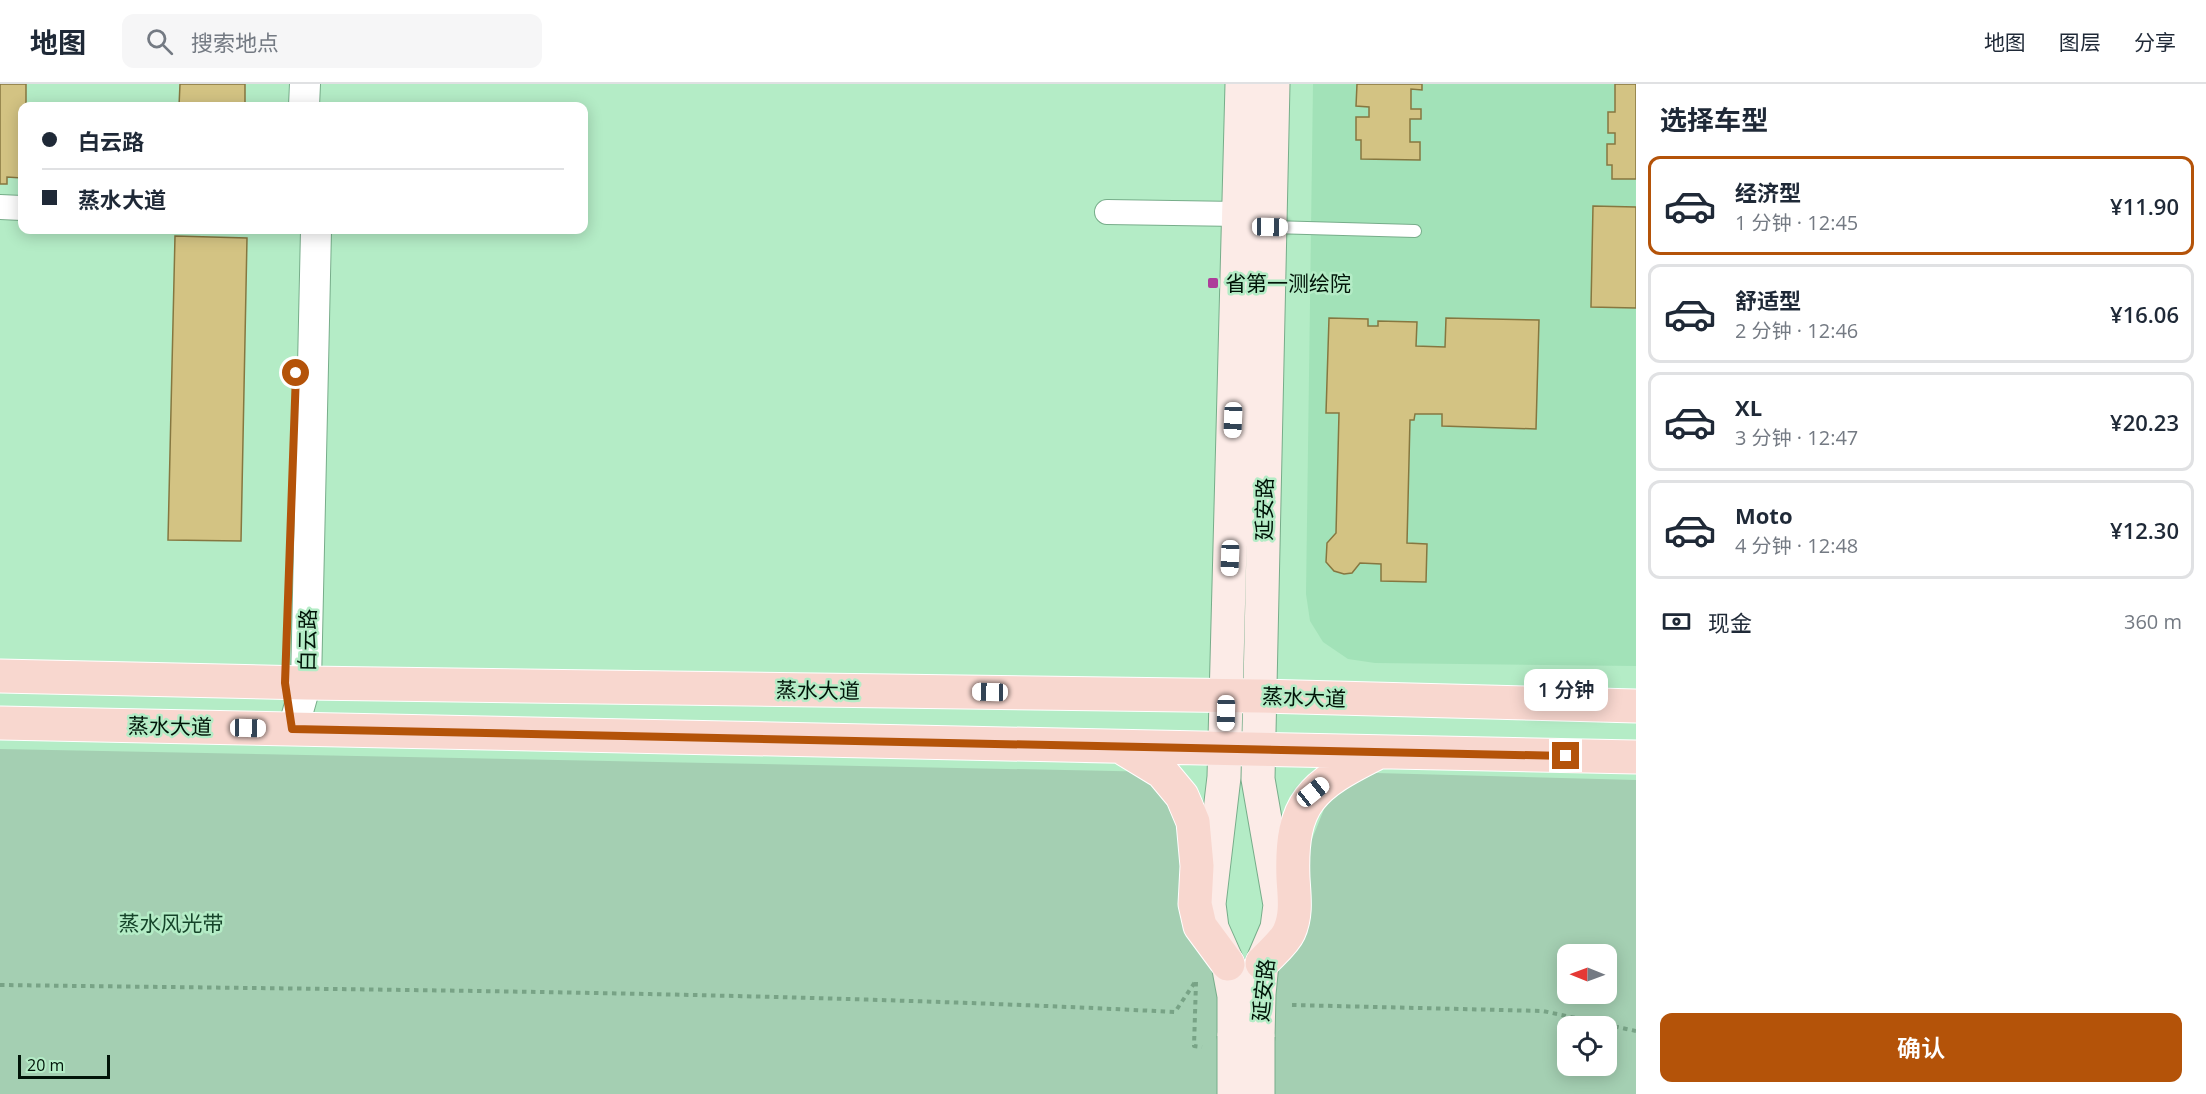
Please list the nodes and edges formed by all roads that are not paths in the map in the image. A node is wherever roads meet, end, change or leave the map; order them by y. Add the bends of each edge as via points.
1 (305, 84) edge
2 (319, 84) edge
3 (1242, 84) edge
4 (1273, 84) edge
5 (304, 102) edge
6 (319, 102) edge
7 (0, 207) edge
8 (18, 208) edge
9 (1107, 212) dead end
10 (1239, 214) junction
11 (1270, 227) junction
12 (1415, 231) dead end
13 (301, 234) edge
14 (316, 234) edge
15 (0, 676) edge
16 (296, 683) junction
17 (1226, 695) junction
18 (1260, 696) junction
19 (1636, 706) edge
20 (0, 723) edge
21 (292, 729) junction
22 (1120, 746) junction
23 (1225, 748) junction
24 (1259, 749) junction
25 (1380, 751) junction
26 (1636, 757) edge
27 (1262, 963) junction
28 (1228, 964) junction
29 (1246, 1036) junction
30 (1234, 1094) edge
31 (1258, 1094) edge

1 - 5 street
2 - 6 street
3 - 10 main road, 延安路
4 - 11 main road, 延安路
7 - 8 street
9 - 10 street
10 - 17 main road, 延安路
11 - 12 lane
11 - 18 main road, 延安路
13 - 16 street, 白云路
14 - 16 street, 白云路
15 - 16 main road, 蒸水大道
16 - 17 main road, 蒸水大道
16 - 21 street, 白云路
17 - 18 main road, 蒸水大道
17 - 23 main road, 延安路
18 - 19 main road, 蒸水大道
18 - 24 main road, 延安路
20 - 21 main road, 蒸水大道
21 - 22 main road, 蒸水大道
22 - 23 main road, 蒸水大道
22 - 28 main road via 1162,772 1182,796 1193,822 1195,904 1200,926
23 - 24 main road, 蒸水大道
23 - 28 main road, 延安路 via 1209,904 1212,928
24 - 25 main road, 蒸水大道
24 - 27 main road, 延安路 via 1258,779 1280,905
25 - 26 main road, 蒸水大道
25 - 27 main road via 1339,772 1308,800 1293,842 1295,908 1288,933
27 - 29 main road, 延安路 via 1259,994
28 - 29 main road, 延安路
29 - 30 main road, bridge
29 - 31 main road, bridge

